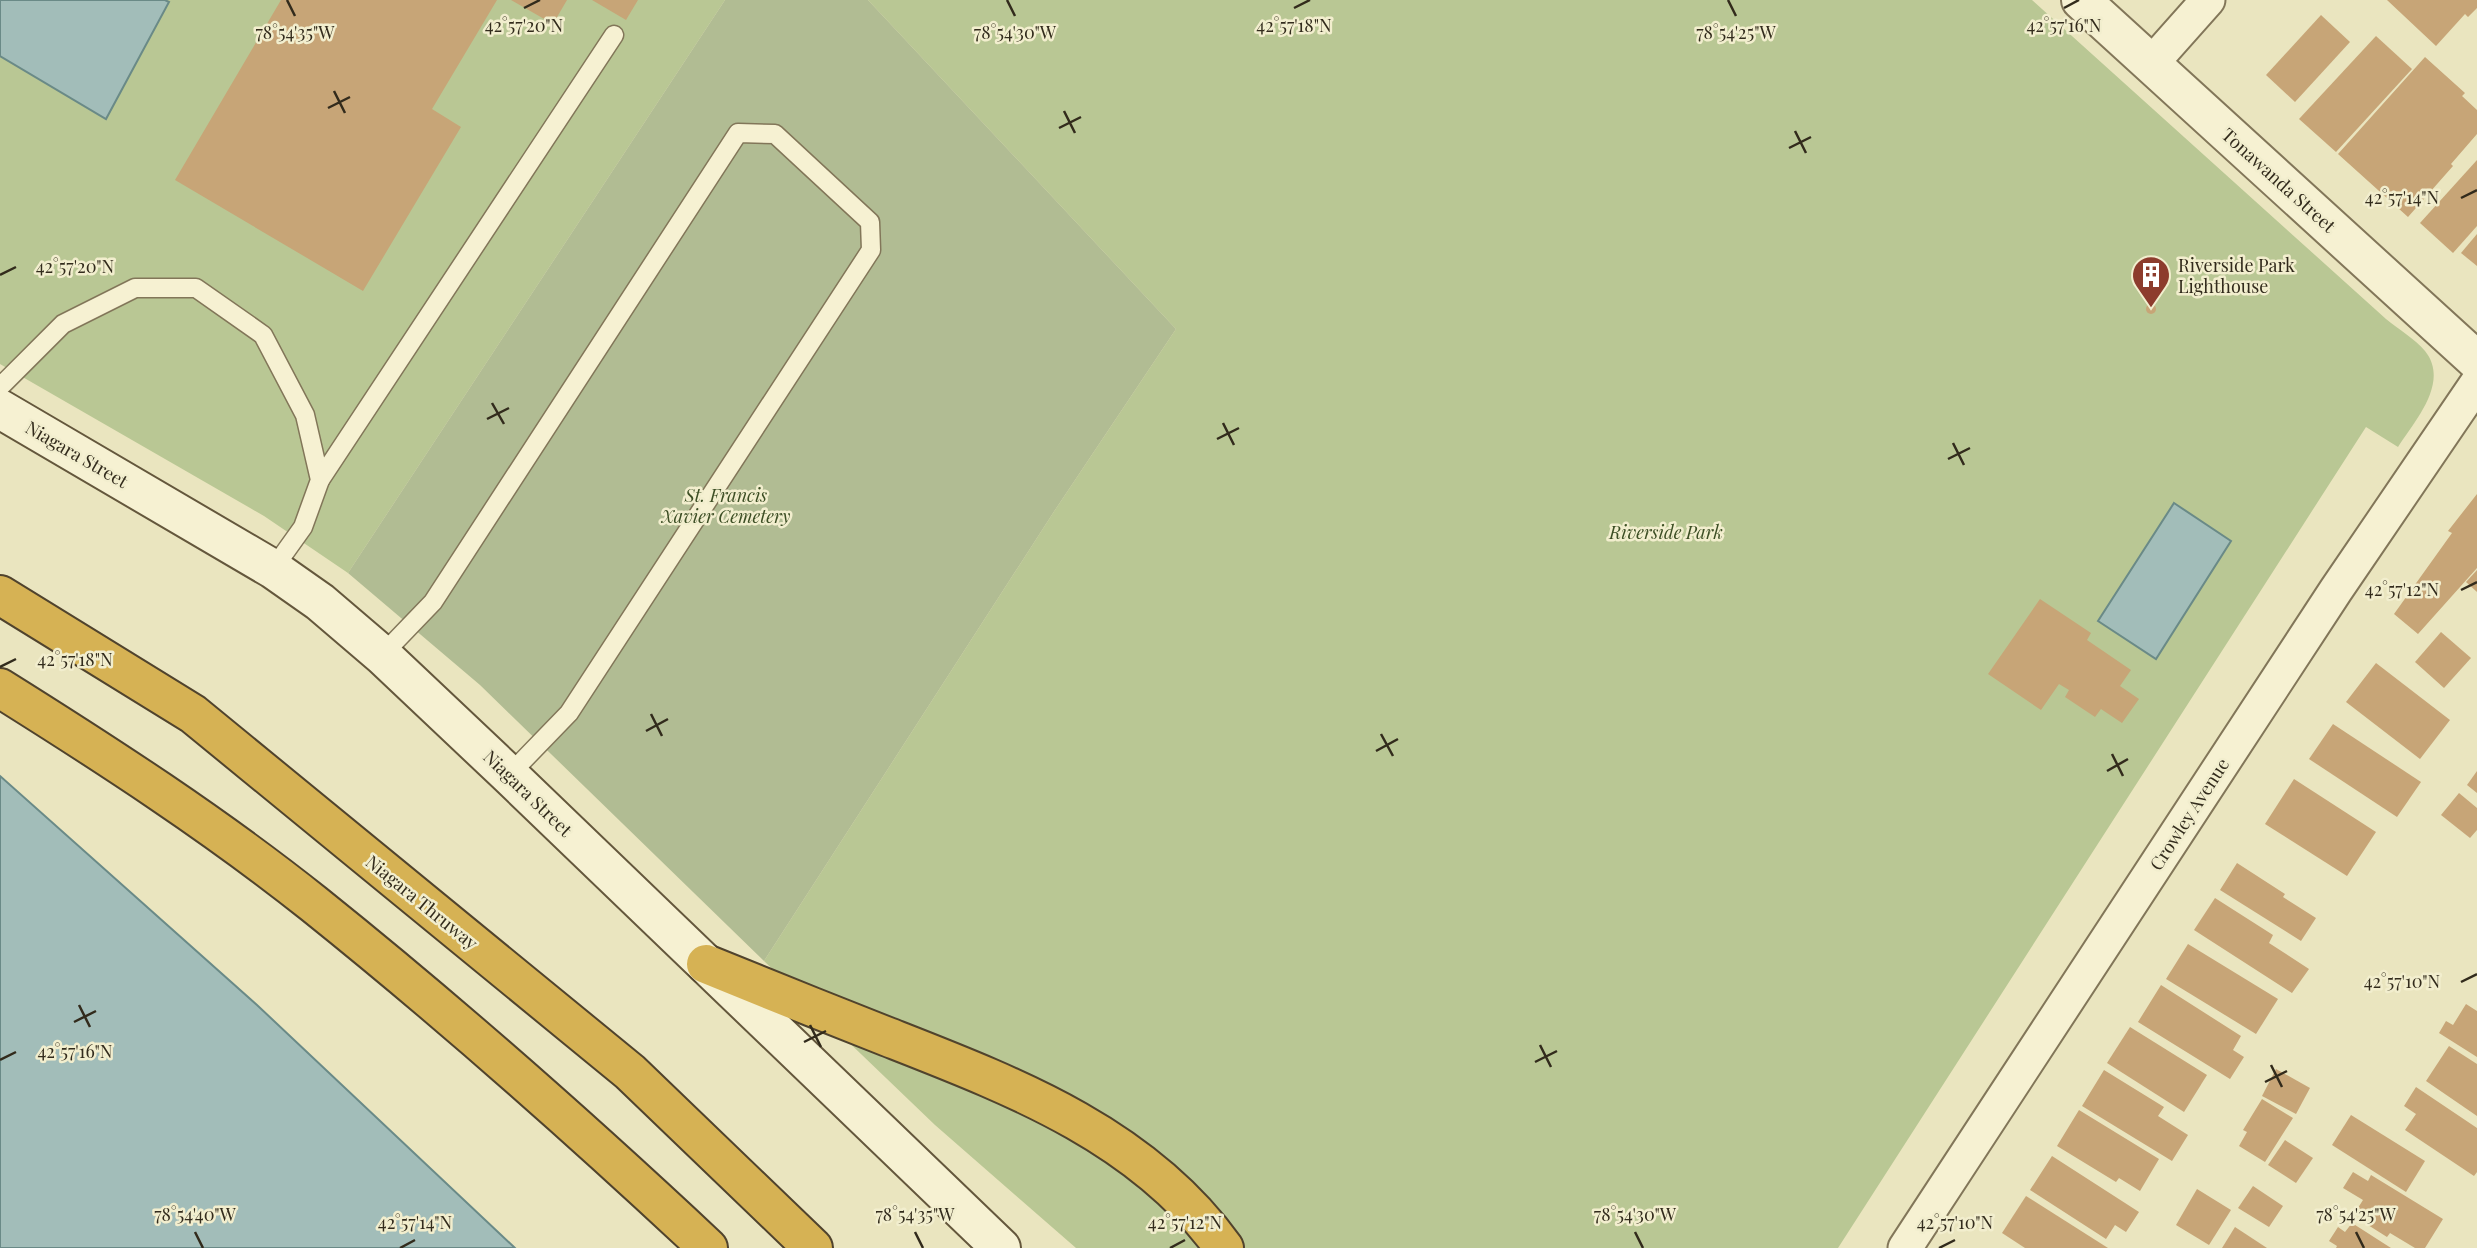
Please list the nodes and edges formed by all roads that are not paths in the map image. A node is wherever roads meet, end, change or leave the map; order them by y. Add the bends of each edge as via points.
1 (2081, 0) edge
2 (2208, 0) edge
3 (614, 35) dead end
4 (2152, 63) junction
5 (2477, 361) edge
6 (2477, 383) edge
7 (0, 387) edge
8 (0, 409) edge
9 (320, 480) junction
10 (273, 569) junction
11 (0, 595) edge
12 (382, 655) junction
13 (0, 688) edge
14 (509, 775) junction
15 (706, 964) junction
16 (708, 1248) edge
17 (813, 1248) edge
18 (1001, 1248) edge
19 (1224, 1248) edge
20 (1905, 1248) edge

1 - 4 main road, Tonawanda Street
2 - 4 street
3 - 9 lane
4 - 5 main road, Tonawanda Street
6 - 20 street, Crowley Avenue
7 - 9 lane via 63,324 135,288 196,288 264,335 305,415
8 - 10 main road, Niagara Street
9 - 10 lane via 303,527
10 - 12 main road, Niagara Street
11 - 17 highway, Niagara Thruway via 193,714 630,1072
12 - 14 main road, Niagara Street
12 - 14 lane via 433,602 738,133 775,134 870,222 871,250 569,713
13 - 16 highway via 184,809 312,903 555,1108
14 - 15 main road, Niagara Street
15 - 18 main road, Niagara Street
15 - 19 highway via 987,1077 1073,1117 1170,1186

